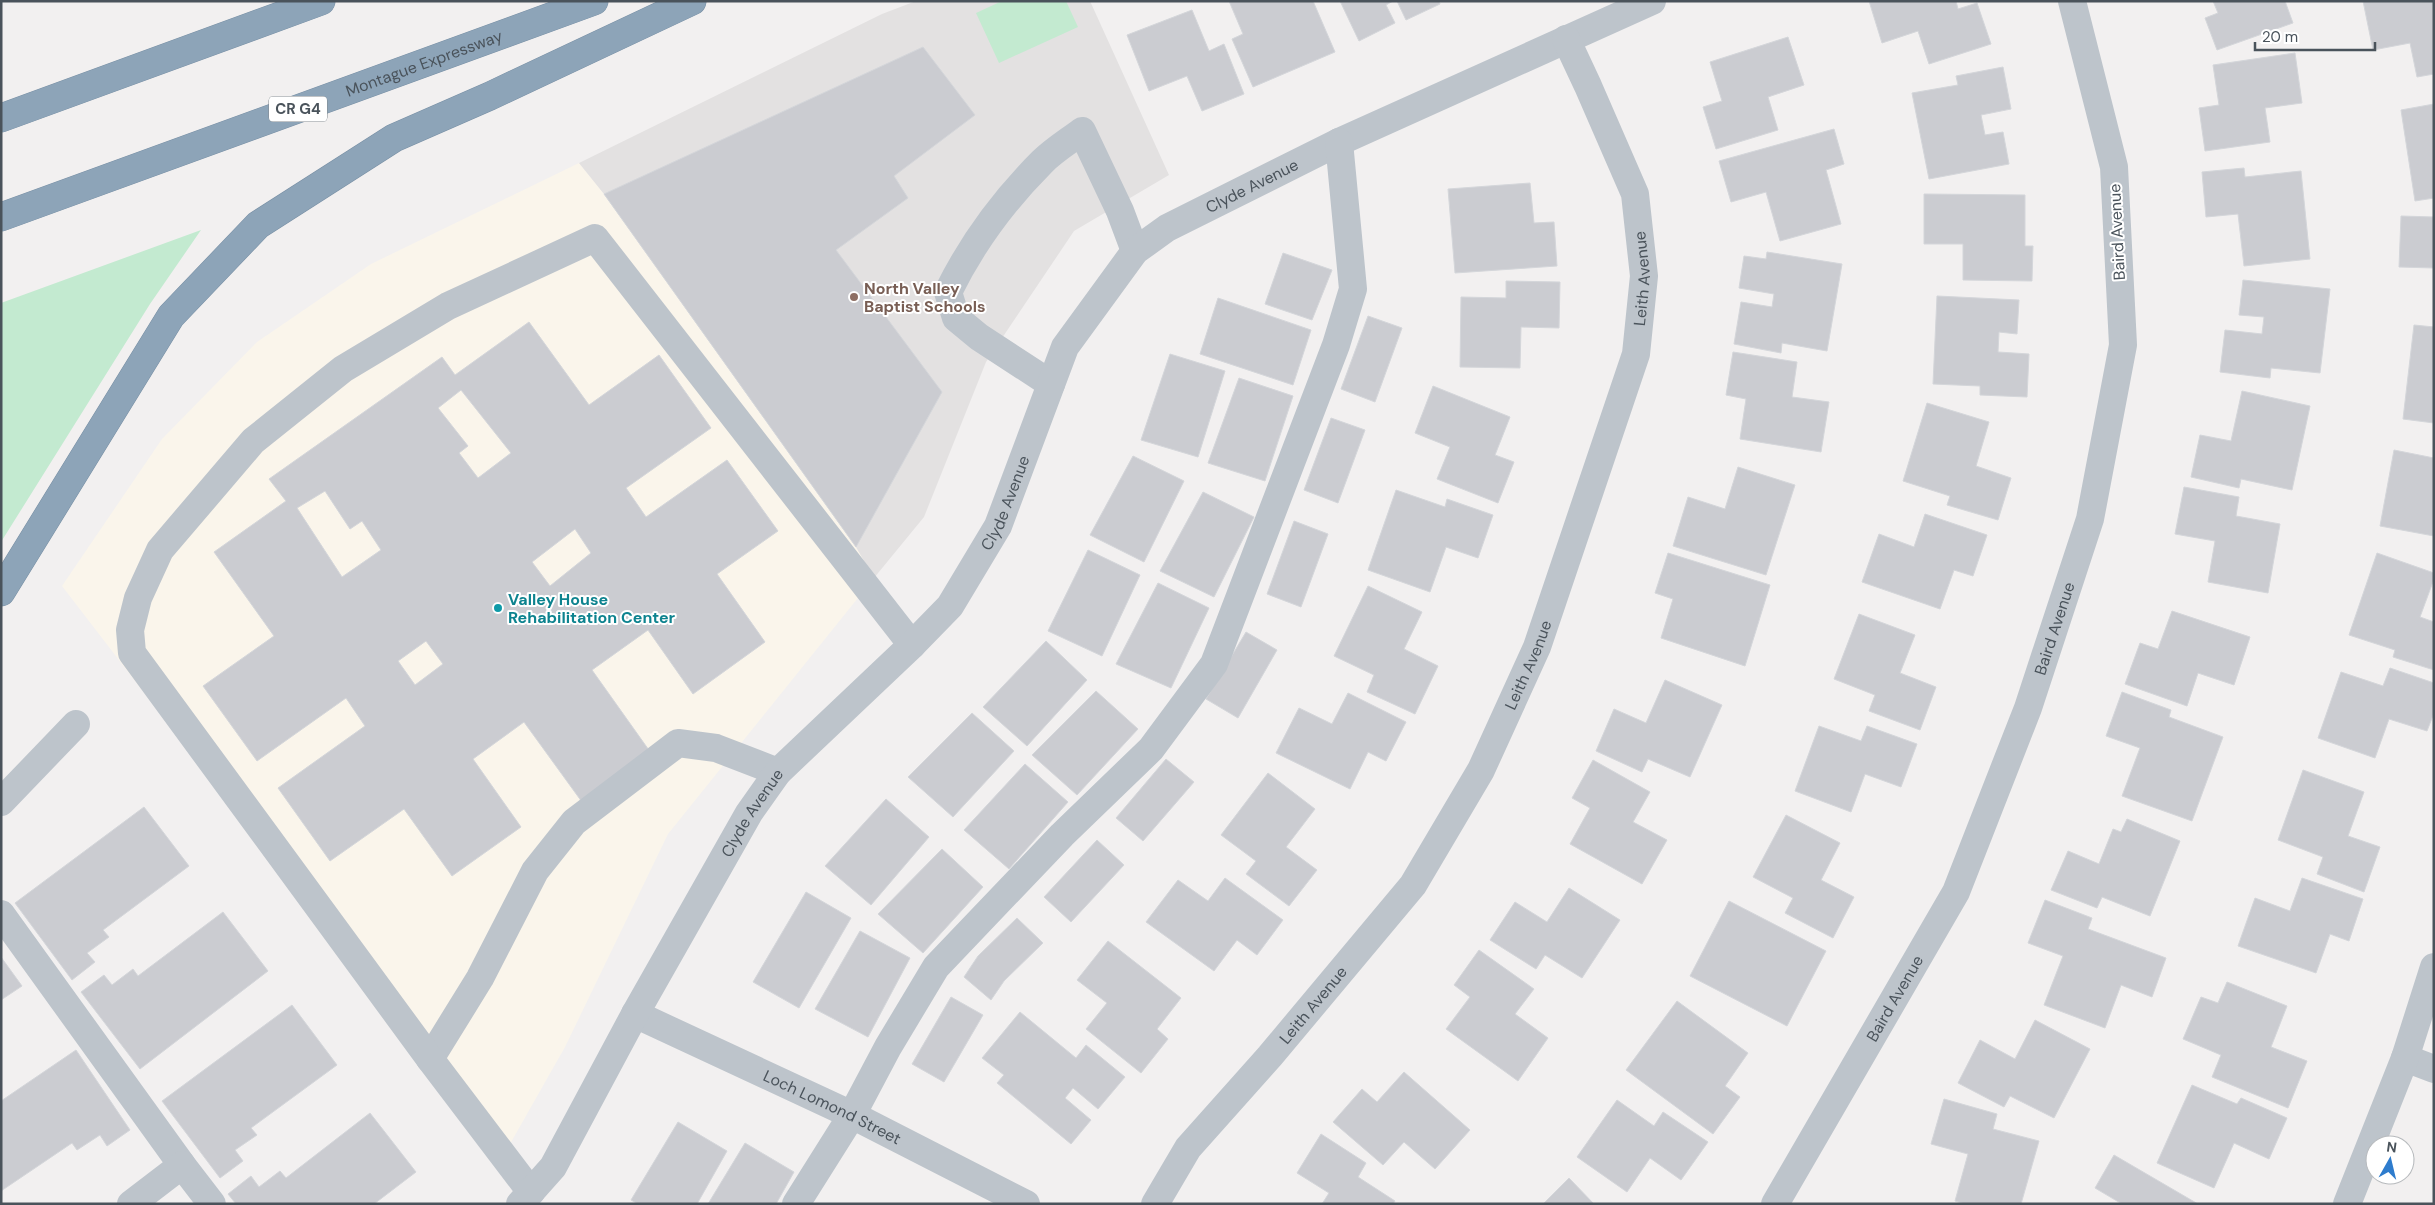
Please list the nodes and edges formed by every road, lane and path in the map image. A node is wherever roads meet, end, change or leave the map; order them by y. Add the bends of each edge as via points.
1 (321, 1) edge
2 (594, 1) edge
3 (692, 1) edge
4 (1652, 1) edge
5 (2072, 1) edge
6 (1566, 40) junction
7 (1, 118) edge
8 (1339, 142) junction
9 (1, 217) edge
10 (1135, 251) junction
11 (1051, 384) junction
12 (1, 592) edge
13 (912, 645) junction
14 (76, 724) dead end
15 (778, 772) junction
16 (1, 802) edge
17 (1, 914) edge
18 (2434, 967) edge
19 (635, 1014) junction
20 (2405, 1058) junction
21 (430, 1059) junction
22 (2434, 1069) edge
23 (852, 1115) junction
24 (182, 1165) junction
25 (525, 1198) edge
26 (132, 1204) edge
27 (212, 1204) edge
28 (796, 1204) edge
29 (1026, 1204) edge
30 (1155, 1204) edge
31 (1775, 1204) edge
32 (2347, 1204) edge

1 - 7 highway
2 - 9 highway, Montague Expressway / CR G4
3 - 12 highway via 394,138 258,225 171,316
4 - 6 street, Clyde Avenue
5 - 31 street, Baird Avenue via 2114,167 2122,345 2090,519 2028,708 1956,892
6 - 8 street, Clyde Avenue
6 - 30 street, Leith Avenue via 1635,194 1644,276 1636,354 1537,647 1481,770 1414,885 1188,1148
8 - 10 street, Clyde Avenue via 1167,228
8 - 23 street via 1353,289 1336,345 1214,664 1151,749 1062,835 936,967
10 - 11 street, Clyde Avenue via 1065,347
10 - 11 street via 1082,131 1043,160 992,217 963,261 948,292 956,318
11 - 13 street, Clyde Avenue via 998,526 950,606
13 - 15 street, Clyde Avenue
13 - 21 street via 595,238 448,306 343,369 254,441 160,550 138,598 130,630 132,653
14 - 16 street
15 - 19 street, Clyde Avenue via 749,813
15 - 21 street via 716,748 678,743 574,822 535,871 480,978
17 - 24 street
18 - 20 street
19 - 23 street, Loch Lomond Street
19 - 25 street, Clyde Avenue via 553,1167
20 - 22 street
20 - 32 street
21 - 25 street
23 - 28 street
23 - 29 street, Loch Lomond Street
24 - 26 street
24 - 27 street

